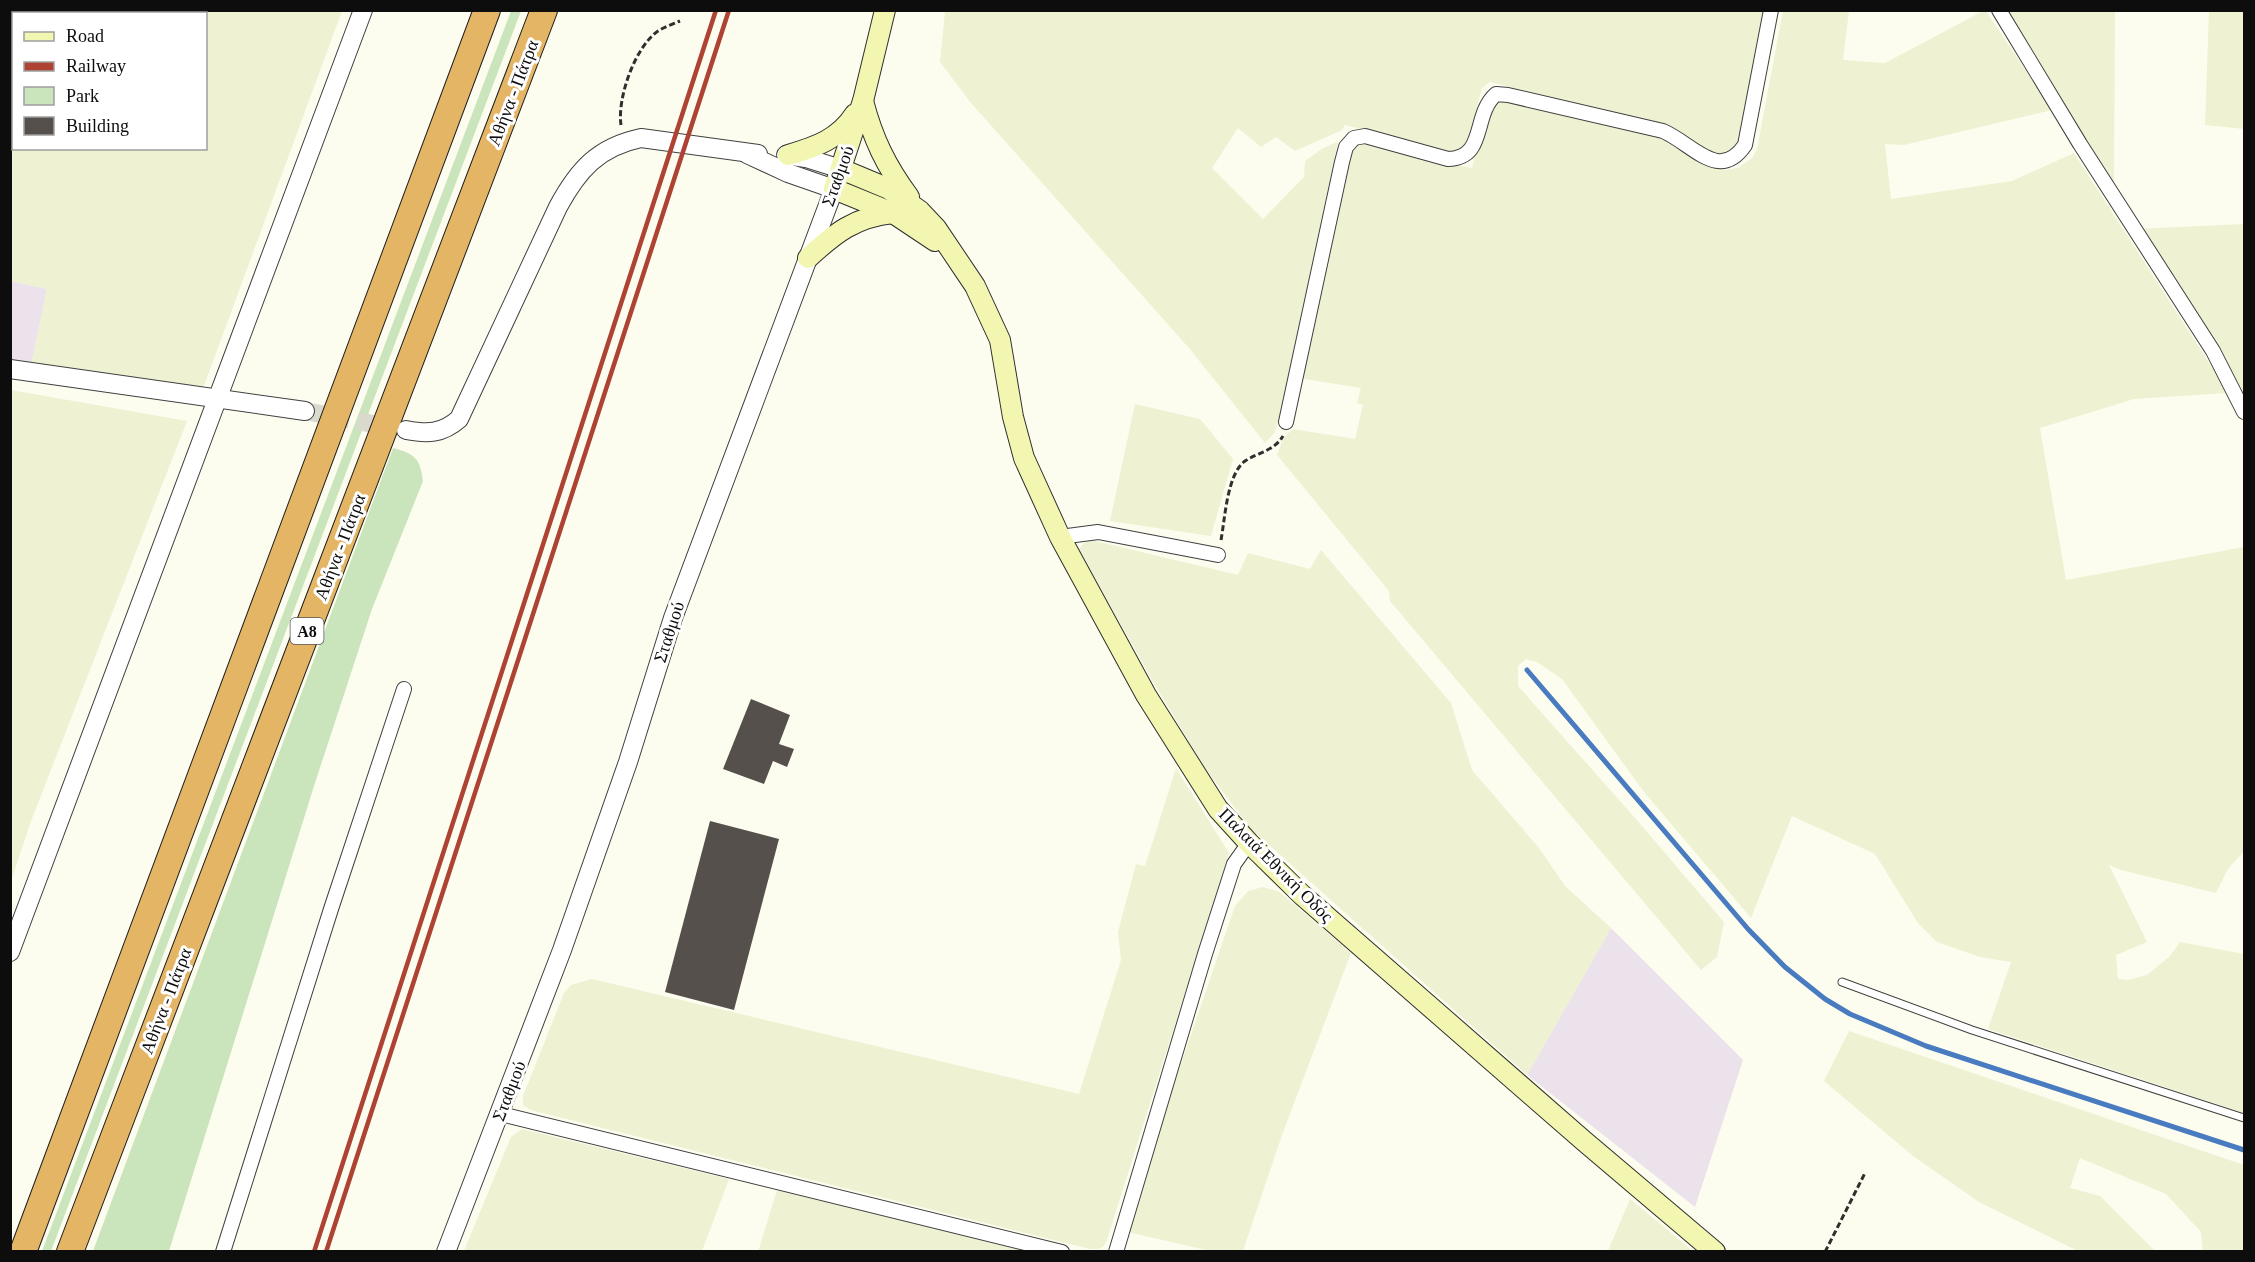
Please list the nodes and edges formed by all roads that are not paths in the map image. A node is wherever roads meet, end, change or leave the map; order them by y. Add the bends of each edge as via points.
1 (363, 10) edge
2 (487, 10) edge
3 (544, 10) edge
4 (885, 10) edge
5 (1771, 10) edge
6 (1999, 10) edge
7 (862, 101) junction
8 (747, 154) junction
9 (788, 155) junction
10 (841, 169) junction
11 (834, 189) junction
12 (920, 211) junction
13 (892, 213) junction
14 (808, 258) junction
15 (958, 261) junction
16 (10, 369) edge
17 (218, 398) junction
18 (305, 411) tunnel mouth
19 (2244, 412) edge
20 (1286, 422) road end
21 (406, 430) tunnel mouth
22 (1060, 537) junction
23 (1218, 555) road end
24 (404, 689) dead end
25 (1249, 843) junction
26 (10, 951) edge
27 (1842, 982) dead end
28 (501, 1114) junction
29 (2244, 1118) edge
30 (23, 1251) edge
31 (70, 1251) edge
32 (223, 1251) edge
33 (446, 1251) edge
34 (1062, 1251) edge
35 (1116, 1251) edge
36 (1715, 1251) edge

1 - 17 street
2 - 30 highway
3 - 31 highway, Αθήνα - Πάτρα / Α8
4 - 7 main road, Σταθμού
5 - 20 street via 1745,145 1730,162 1703,156 1663,131 1508,94 1496,94 1487,102 1476,140 1460,158 1448,159 1365,136 1354,138 1346,147 1342,162
6 - 19 street via 2213,351
7 - 9 main road via 849,123 836,135
7 - 10 main road, Σταθμού
7 - 12 main road via 880,153
8 - 9 street
8 - 11 street
8 - 21 street via 641,138 596,157 570,185 558,207 459,419 440,431
9 - 10 street
10 - 11 main road, Σταθμού
10 - 12 main road, Παλαιά Εθνική Οδός via 890,189
11 - 13 main road, Παλαιά Εθνική Οδός
11 - 14 street, Σταθμού
12 - 15 main road, Παλαιά Εθνική Οδός
13 - 14 main road via 852,224
13 - 15 main road, Παλαιά Εθνική Οδός via 931,237
14 - 28 street, Σταθμού via 673,618 603,833
15 - 22 main road, Παλαιά Εθνική Οδός via 975,286 1000,340 1024,458
16 - 17 street
17 - 18 street
17 - 26 street
22 - 23 street via 1098,532
22 - 25 main road, Παλαιά Εθνική Οδός via 1146,695 1218,809
24 - 32 street
25 - 35 street via 1234,864 1201,965
25 - 36 main road, Παλαιά Εθνική Οδός via 1302,895
27 - 29 lane via 2006,1041
28 - 33 street, Σταθμού
28 - 34 street

